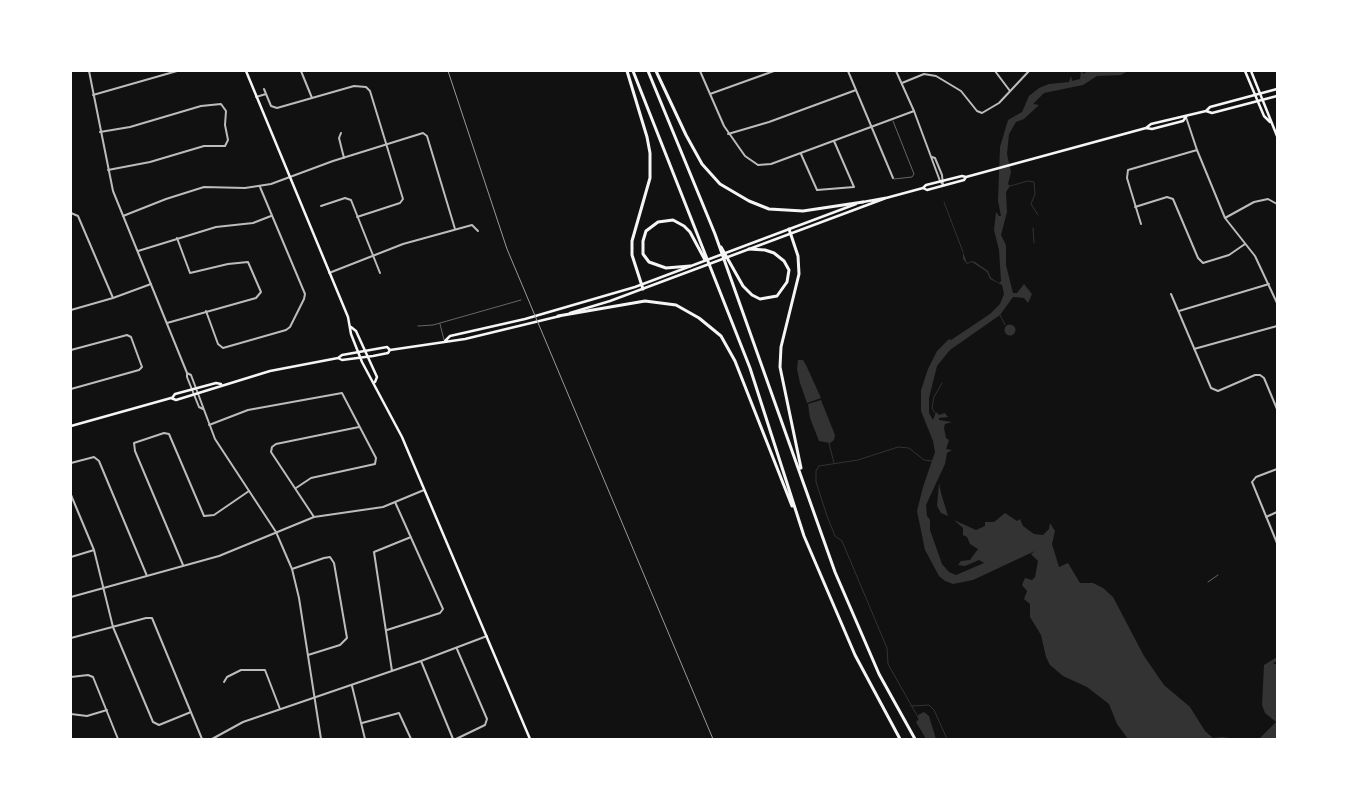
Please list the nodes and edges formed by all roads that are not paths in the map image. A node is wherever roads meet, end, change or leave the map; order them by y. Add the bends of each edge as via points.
1 (89, 71) edge
2 (177, 71) edge
3 (246, 71) edge
4 (301, 71) edge
5 (627, 71) edge
6 (633, 71) edge
7 (648, 71) edge
8 (656, 71) edge
9 (700, 71) edge
10 (774, 71) edge
11 (848, 71) edge
12 (896, 71) edge
13 (995, 71) edge
14 (1029, 71) edge
15 (1244, 71) edge
16 (1251, 71) edge
17 (902, 83) junction
18 (264, 89) dead end
19 (1277, 89) edge
20 (856, 90) junction
21 (1010, 91) junction
22 (1260, 93) junction
23 (266, 94) junction
24 (710, 94) junction
25 (1255, 94) junction
26 (93, 95) junction
27 (256, 96) junction
28 (1277, 96) edge
29 (312, 98) junction
30 (1263, 100) junction
31 (1258, 102) junction
32 (914, 111) junction
33 (1206, 111) junction
34 (1186, 117) junction
35 (892, 120) junction
36 (1271, 123) junction
37 (871, 127) junction
38 (100, 132) junction
39 (341, 133) dead end
40 (728, 134) junction
41 (1277, 136) edge
42 (834, 140) junction
43 (386, 145) junction
44 (1197, 150) junction
45 (800, 153) junction
46 (932, 157) junction
47 (344, 158) junction
48 (108, 170) junction
49 (966, 177) junction
50 (291, 178) junction
51 (893, 178) joint
52 (944, 180) junction
53 (940, 181) junction
54 (943, 185) junction
55 (260, 187) junction
56 (923, 188) junction
57 (886, 198) junction
58 (863, 202) junction
59 (1277, 204) edge
60 (321, 206) dead end
61 (1135, 207) junction
62 (71, 213) edge
63 (123, 216) junction
64 (272, 216) junction
65 (357, 217) junction
66 (1225, 218) junction
67 (1141, 224) dead end
68 (455, 229) junction
69 (789, 229) junction
70 (478, 231) dead end
71 (790, 234) junction
72 (177, 238) junction
73 (718, 241) junction
74 (1245, 244) junction
75 (749, 249) junction
76 (138, 252) junction
77 (373, 255) junction
78 (691, 265) junction
79 (711, 271) junction
80 (329, 273) junction
81 (380, 273) dead end
82 (151, 284) junction
83 (1269, 284) junction
84 (642, 287) junction
85 (1171, 294) dead end
86 (113, 298) junction
87 (521, 300) dead end
88 (1277, 303) edge
89 (71, 310) edge
90 (1178, 311) junction
91 (206, 312) junction
92 (558, 316) junction
93 (440, 322) junction
94 (167, 323) junction
95 (418, 326) dead end
96 (1277, 326) edge
97 (351, 327) junction
98 (445, 341) junction
99 (1194, 349) junction
100 (71, 350) edge
101 (390, 350) junction
102 (365, 351) junction
103 (358, 352) junction
104 (360, 357) junction
105 (368, 357) junction
106 (338, 358) junction
107 (188, 373) junction
108 (375, 382) junction
109 (222, 384) junction
110 (197, 388) junction
111 (192, 389) junction
112 (71, 390) edge
113 (199, 394) junction
114 (194, 395) junction
115 (171, 398) junction
116 (202, 409) junction
117 (1277, 409) edge
118 (209, 425) junction
119 (71, 426) edge
120 (359, 427) junction
121 (71, 463) edge
122 (1277, 469) edge
123 (804, 483) junction
124 (296, 488) junction
125 (424, 490) junction
126 (249, 491) junction
127 (71, 495) edge
128 (395, 502) junction
129 (1277, 512) edge
130 (314, 517) junction
131 (1266, 517) junction
132 (276, 532) junction
133 (804, 536) junction
134 (411, 537) junction
135 (1277, 543) edge
136 (94, 550) junction
137 (71, 556) edge
138 (183, 565) junction
139 (292, 569) junction
140 (1218, 575) dead end
141 (147, 576) junction
142 (1208, 582) dead end
143 (103, 588) junction
144 (71, 597) edge
145 (113, 627) junction
146 (387, 630) junction
147 (487, 636) junction
148 (71, 638) edge
149 (457, 648) junction
150 (308, 655) junction
151 (421, 662) junction
152 (392, 670) junction
153 (71, 677) edge
154 (224, 682) dead end
155 (352, 686) junction
156 (315, 698) junction
157 (280, 709) junction
158 (107, 710) junction
159 (190, 712) junction
160 (71, 714) edge
161 (362, 723) junction
162 (118, 739) edge
163 (202, 739) edge
164 (212, 739) edge
165 (322, 739) edge
166 (366, 739) edge
167 (411, 739) edge
168 (455, 739) edge
169 (530, 739) edge
170 (900, 739) edge
171 (915, 739) edge

1 - 26 street
2 - 26 street
3 - 27 main road
4 - 29 street
5 - 84 highway via 650,153 650,178 632,241 632,255
6 - 79 highway
7 - 73 highway
8 - 58 highway via 702,164 720,184 769,209 803,211
9 - 24 street
10 - 24 street
11 - 20 street
12 - 17 street
13 - 21 street
14 - 21 street
15 - 25 main road
16 - 22 main road
17 - 21 street via 924,74 936,76 962,91 980,113 995,106
17 - 32 street
18 - 23 street
19 - 22 main road
20 - 37 street
20 - 40 street
22 - 25 main road
22 - 30 main road
23 - 27 street
23 - 29 street via 275,108
24 - 40 street
25 - 31 main road
25 - 33 main road
26 - 38 street
27 - 50 main road
28 - 30 main road
29 - 43 street via 354,86 368,89
30 - 31 main road
30 - 36 main road
31 - 33 main road via 1212,113
31 - 36 main road
32 - 35 street
32 - 46 street
33 - 34 main road
34 - 44 street
34 - 49 main road
35 - 37 street
35 - 51 lane via 914,174 912,177
36 - 41 main road
37 - 42 street
37 - 51 street
38 - 48 street
38 - 48 street via 201,106 221,104 226,111 228,140 225,146 204,146
39 - 47 street via 339,138
40 - 45 street via 748,159 758,165
42 - 45 street
42 - 45 street via 854,187 817,190
43 - 47 street
43 - 65 street via 402,201
43 - 68 street via 425,134
44 - 61 street via 1130,168 1127,178
44 - 66 street
46 - 52 street
46 - 53 street
47 - 50 street
48 - 63 street via 112,191
49 - 52 main road
49 - 54 main road
50 - 55 street
50 - 80 main road
52 - 53 main road
52 - 54 street
53 - 54 street
53 - 56 main road
54 - 56 main road via 927,190
55 - 63 street via 204,188
55 - 64 street
56 - 57 main road
57 - 58 main road
57 - 71 main road
58 - 69 main road
59 - 66 street via 1268,199 1254,202
60 - 65 street via 348,198
61 - 67 street
61 - 74 street via 1167,197 1173,199 1203,263 1229,255
62 - 86 street via 78,216
63 - 76 street
64 - 72 street via 253,222 216,226
64 - 91 street via 305,294 290,328 223,348 218,344
65 - 77 street
66 - 74 street
68 - 70 street via 472,225
68 - 77 street
69 - 71 highway
69 - 78 main road
71 - 75 main road
71 - 123 highway via 798,256 799,274 781,347 780,367
72 - 76 street
72 - 91 street via 190,273 248,262 261,292 259,296
73 - 75 highway via 743,286 752,295 760,298 777,296 787,282 788,270 784,261 769,251
73 - 123 highway
74 - 83 street via 1260,264
75 - 84 main road
76 - 82 street
77 - 80 street
77 - 81 street
78 - 79 highway via 666,268 649,262 643,254 646,231 658,222 673,220 684,226
78 - 84 main road
79 - 133 highway via 750,368
80 - 97 main road
82 - 86 street
82 - 94 street
83 - 88 street
83 - 90 street
84 - 92 main road
84 - 98 main road via 450,336
85 - 90 street
86 - 89 street
87 - 93 lane
90 - 99 street
91 - 94 street
92 - 98 main road
92 - 133 highway via 634,302 663,302 676,305 699,318 721,336 735,361
93 - 95 lane
93 - 98 lane
94 - 107 street
96 - 99 street
97 - 102 main road
97 - 103 main road
98 - 101 main road
99 - 117 street via 1213,390 1260,375
100 - 112 street via 127,335 131,337 142,367
101 - 102 main road via 387,347
101 - 105 main road
102 - 103 main road
102 - 105 main road
103 - 104 main road
103 - 106 main road
104 - 105 main road
104 - 106 main road
104 - 108 main road via 370,379
105 - 108 main road via 377,376
106 - 109 main road
107 - 110 street
107 - 111 street
108 - 125 main road
109 - 110 main road
109 - 113 main road
110 - 111 main road
110 - 113 street
111 - 114 street
111 - 115 main road
113 - 114 main road
113 - 116 street
114 - 115 main road via 176,400
114 - 116 street
115 - 119 main road
116 - 118 street
118 - 120 street via 248,410 338,392 343,394
118 - 126 street
120 - 124 street via 376,458 375,464 311,478
120 - 124 street via 272,446 271,452
121 - 141 street via 97,458
122 - 131 street via 1252,481
123 - 171 highway via 839,581 879,674
124 - 130 street
125 - 128 street
125 - 147 main road
126 - 132 street
126 - 138 street via 210,517 204,516 169,434 164,432 134,443
127 - 136 street
128 - 130 street
128 - 134 street
129 - 131 street
130 - 132 street
131 - 135 street
132 - 138 street via 224,554
132 - 139 street
133 - 170 highway via 855,655
134 - 146 street via 374,552
134 - 146 street via 443,609 440,613
136 - 137 street
136 - 143 street
138 - 141 street
139 - 150 street
139 - 150 street via 330,557 334,563 347,638 340,645
140 - 142 lane
141 - 143 street
143 - 144 street
143 - 145 street
145 - 148 street
145 - 159 street via 152,618
145 - 159 street via 152,722 159,725
146 - 152 street
147 - 149 street
147 - 169 main road
149 - 151 street
149 - 168 street via 487,719 485,726
150 - 156 street
151 - 152 street
151 - 168 street
152 - 155 street
153 - 158 street via 92,676
154 - 157 street via 241,670 265,670
155 - 156 street
155 - 161 street
156 - 157 street
156 - 165 street
157 - 164 street via 232,726
158 - 160 street via 87,716
158 - 162 street
159 - 163 street
161 - 166 street
161 - 167 street via 400,713

